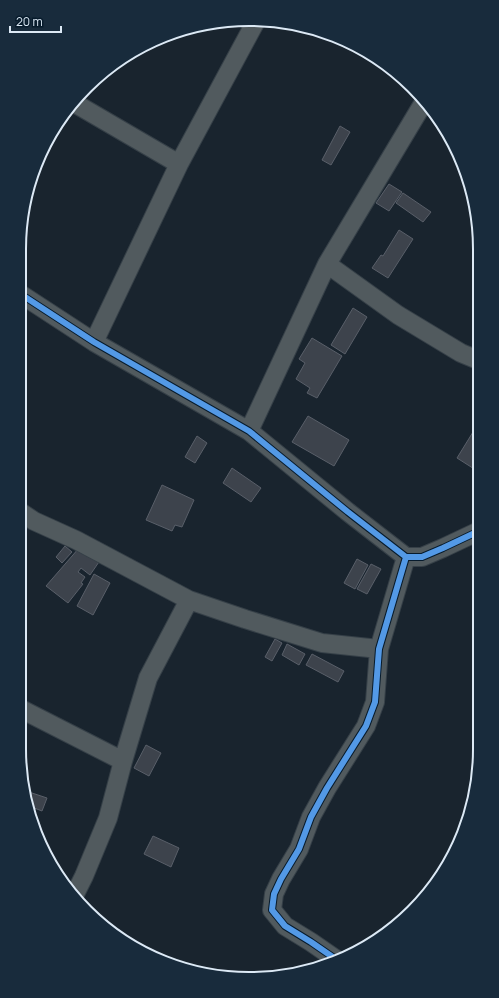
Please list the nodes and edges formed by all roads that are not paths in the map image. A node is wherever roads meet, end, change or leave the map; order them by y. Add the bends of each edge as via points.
1 (253, 26) edge
2 (78, 105) edge
3 (421, 106) edge
4 (179, 164) junction
5 (327, 264) junction
6 (26, 298) edge
7 (94, 342) junction
8 (473, 358) edge
9 (249, 431) junction
10 (26, 516) edge
11 (473, 534) edge
12 (406, 557) junction
13 (189, 600) junction
14 (379, 649) junction
15 (26, 712) edge
16 (123, 761) junction
17 (77, 891) edge
18 (332, 956) edge

1 - 4 street
2 - 4 street
3 - 5 street
4 - 7 street
5 - 8 street via 398,315
5 - 9 street
6 - 7 street
7 - 9 street
9 - 12 street
10 - 13 street
11 - 12 street via 422,557
12 - 14 street
13 - 14 street via 322,643
13 - 16 street via 148,678
14 - 18 street via 374,702 366,726 311,816 299,848 274,894 272,910 285,926
15 - 16 street
16 - 17 street via 108,818

